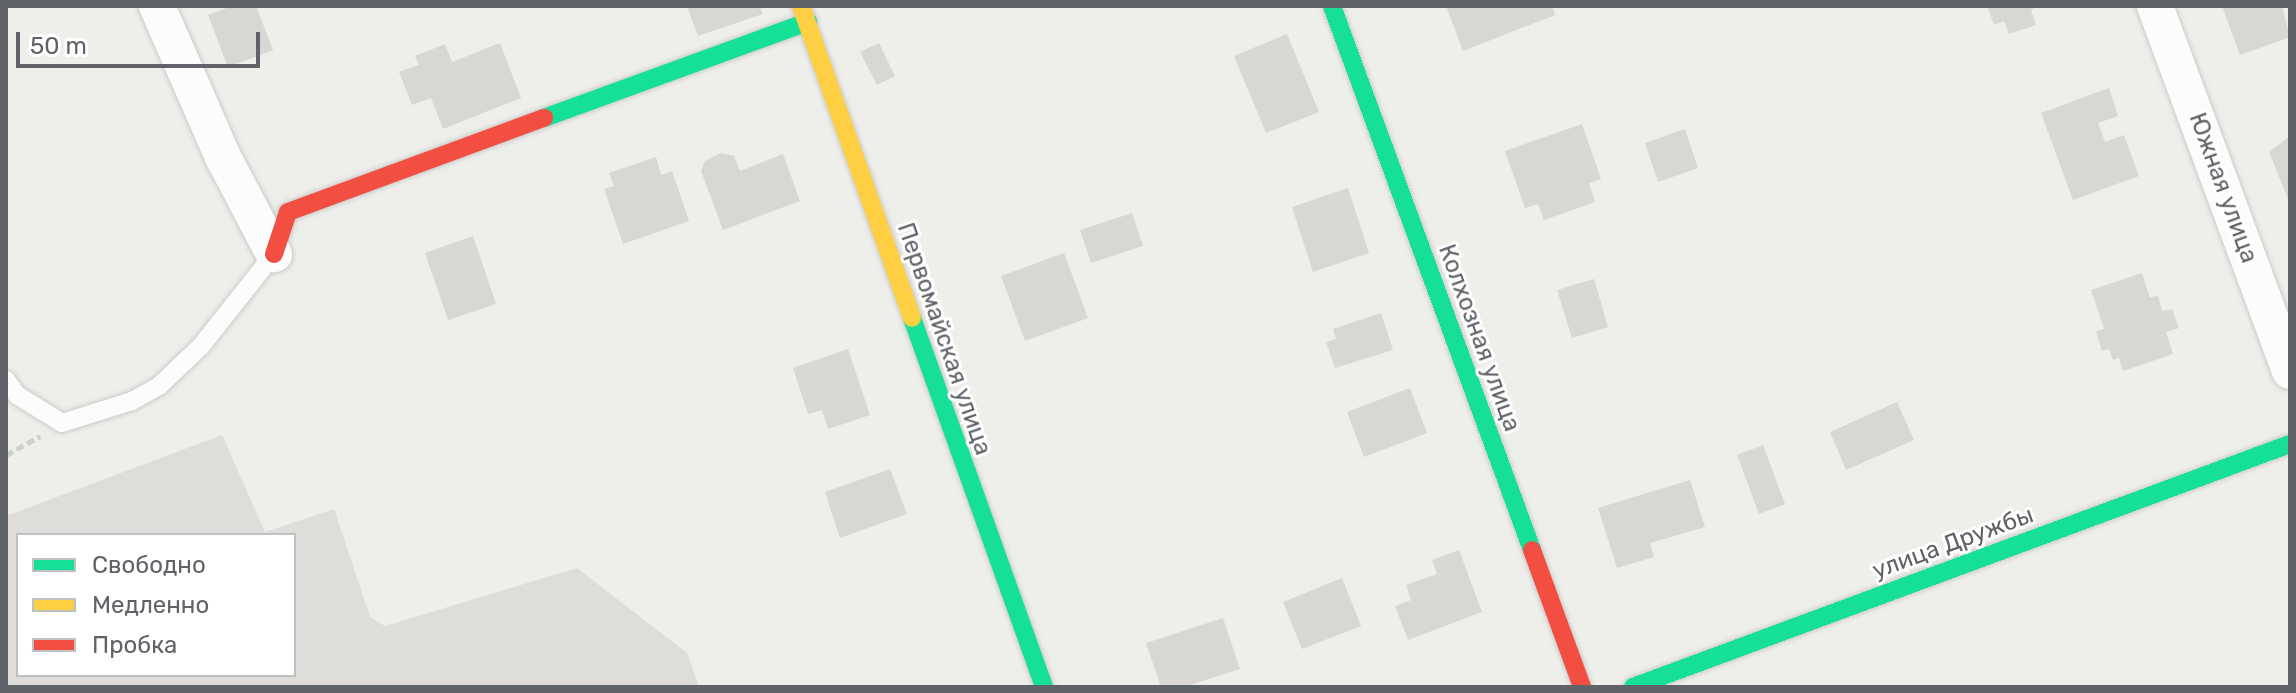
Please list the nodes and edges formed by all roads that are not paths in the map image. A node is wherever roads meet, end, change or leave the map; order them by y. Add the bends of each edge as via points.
1 (157, 6) edge
2 (1332, 6) edge
3 (2155, 6) edge
4 (804, 14) edge
5 (274, 254) junction
6 (2290, 371) edge
7 (6, 380) edge
8 (2290, 444) edge
9 (1044, 687) edge
10 (1582, 687) edge
11 (1633, 687) edge

1 - 5 street via 223,157
2 - 10 street, Колхозная улица
3 - 6 street, Южная улица
4 - 5 street via 288,212
4 - 9 street, Первомайская улица
5 - 7 lane via 201,346 159,386 132,401 62,423 17,395
8 - 11 street, улица Дружбы

